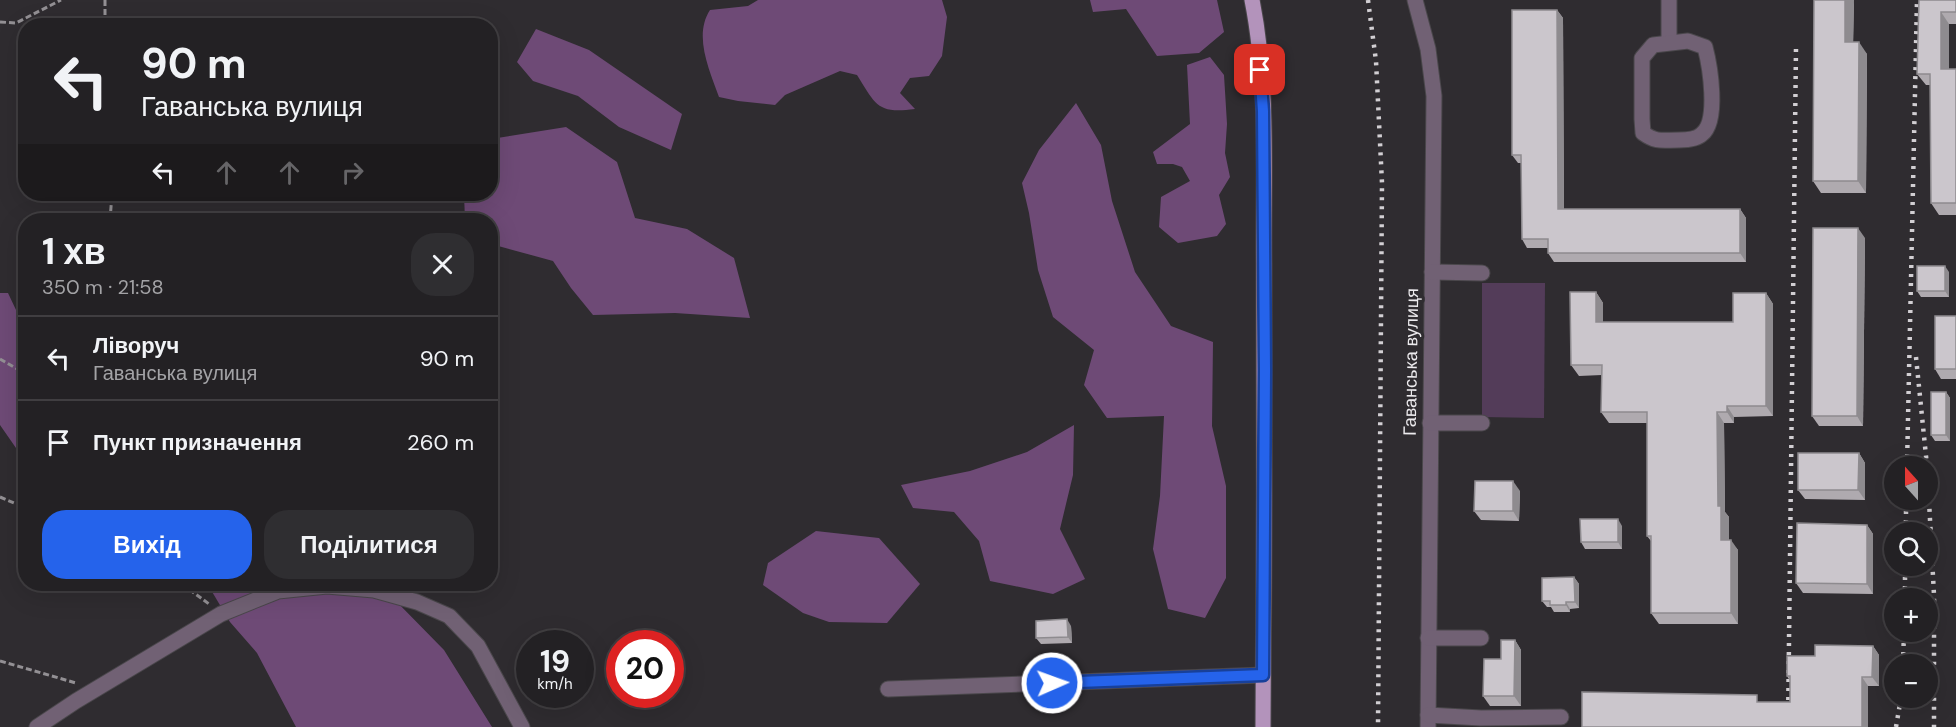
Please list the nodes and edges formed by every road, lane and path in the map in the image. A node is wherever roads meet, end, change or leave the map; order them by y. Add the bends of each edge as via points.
1 (61, 0) edge
2 (105, 0) edge
3 (1251, 0) edge
4 (1415, 0) edge
5 (1669, 0) edge
6 (27, 18) edge
7 (105, 18) edge
8 (0, 22) edge
9 (18, 23) edge
10 (1669, 42) junction
11 (1432, 272) junction
12 (1482, 273) dead end
13 (0, 359) edge
14 (18, 370) edge
15 (1430, 423) junction
16 (1482, 423) dead end
17 (0, 497) edge
18 (18, 505) edge
19 (191, 591) edge
20 (278, 591) edge
21 (378, 591) edge
22 (221, 614) junction
23 (1428, 638) junction
24 (1481, 638) dead end
25 (0, 661) edge
26 (1263, 675) junction
27 (95, 689) junction
28 (888, 689) dead end
29 (1561, 717) dead end
30 (1428, 721) edge
31 (37, 727) edge
32 (522, 727) edge
33 (1263, 727) edge

1 - 6 path
2 - 7 path
3 - 26 main road via 1258,30 1263,111
4 - 11 street, Гаванська вулиця via 1428,49 1434,96
5 - 10 street
8 - 9 path
10 - 10 street via 1688,41 1705,47 1711,122 1701,135 1686,140 1654,141 1643,133 1642,58 1653,45
11 - 12 street
11 - 15 street, Гаванська вулиця
13 - 14 path
15 - 16 street
15 - 23 street, Гаванська вулиця
17 - 18 path
19 - 22 path
20 - 22 street
21 - 32 street via 449,616 478,646
22 - 27 street
23 - 24 street
23 - 30 street, Гаванська вулиця
25 - 27 path
26 - 28 street
26 - 33 main road
27 - 31 street
29 - 30 street

